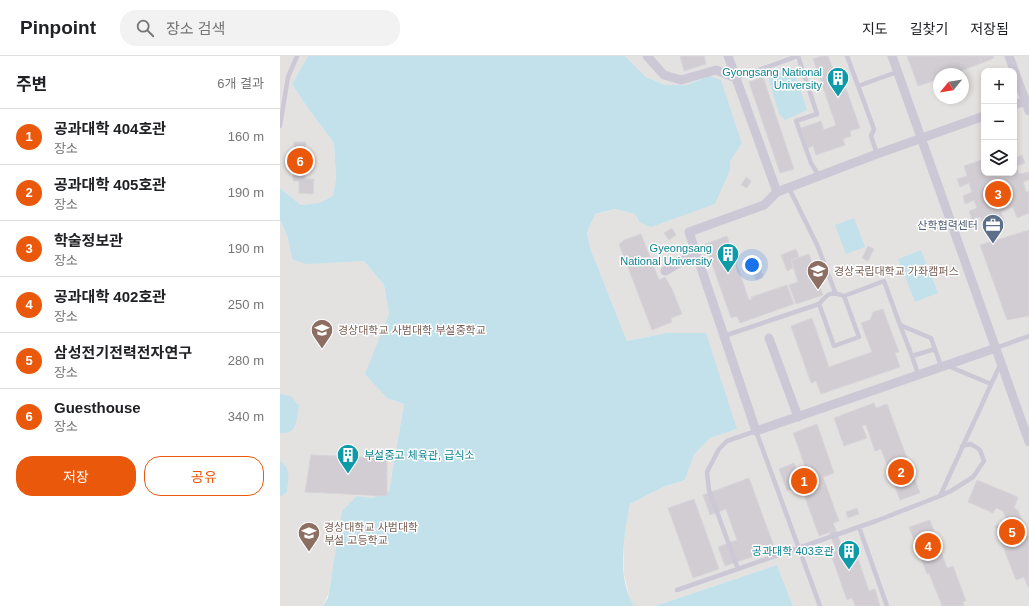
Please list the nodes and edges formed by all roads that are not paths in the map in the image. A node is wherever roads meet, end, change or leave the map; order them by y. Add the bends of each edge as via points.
1 (297, 56) edge
2 (647, 56) edge
3 (728, 56) edge
4 (798, 56) edge
5 (849, 56) edge
6 (892, 56) edge
7 (1009, 56) edge
8 (897, 72) junction
9 (736, 78) junction
10 (858, 86) junction
11 (1027, 100) edge
12 (1017, 104) edge
13 (1029, 111) edge
14 (981, 117) edge
15 (280, 126) edge
16 (921, 138) junction
17 (877, 154) junction
18 (819, 176) junction
19 (789, 188) junction
20 (777, 192) junction
21 (696, 253) junction
22 (665, 271) dead end
23 (835, 292) junction
24 (844, 296) junction
25 (819, 304) junction
26 (900, 325) junction
27 (724, 336) junction
28 (1029, 336) edge
29 (769, 338) dead end
30 (996, 348) junction
31 (935, 349) junction
32 (912, 356) junction
33 (1001, 364) junction
34 (944, 366) junction
35 (918, 374) junction
36 (991, 384) junction
37 (798, 417) junction
38 (756, 431) junction
39 (1029, 442) edge
40 (962, 446) junction
41 (940, 496) junction
42 (858, 527) junction
43 (799, 548) junction
44 (738, 569) junction
45 (677, 590) dead end
46 (820, 606) edge
47 (887, 606) edge

1 - 15 lane via 288,77
2 - 9 street via 664,75 682,80 716,70
3 - 9 street
4 - 9 lane
4 - 18 lane via 817,114 796,121 811,163
5 - 10 lane
6 - 8 street
7 - 11 street
8 - 10 lane
8 - 16 street
9 - 20 street
10 - 17 lane via 874,128 871,136
11 - 12 street
11 - 13 street
14 - 16 street
16 - 17 street
16 - 30 street
17 - 18 street
18 - 19 street
19 - 20 street
19 - 23 lane via 818,247
20 - 21 street via 764,205 689,232
21 - 22 street
21 - 27 street
23 - 24 lane
23 - 25 lane via 827,295
24 - 25 lane via 859,337 834,346
24 - 26 lane via 884,281
25 - 27 lane
26 - 31 lane via 931,338
26 - 32 lane
27 - 38 street
28 - 30 lane
29 - 37 street
30 - 33 street
30 - 34 street
31 - 32 lane
31 - 34 lane
32 - 35 lane
33 - 36 lane
33 - 39 street
34 - 35 street
34 - 36 lane
35 - 37 street
36 - 40 lane
37 - 38 street
38 - 43 lane
38 - 44 lane via 728,441 719,449 707,472 709,490
40 - 41 lane
40 - 41 lane via 971,444 980,450 984,461 973,477
41 - 42 lane
42 - 43 lane
42 - 47 lane
43 - 44 lane
43 - 46 lane
44 - 45 lane

